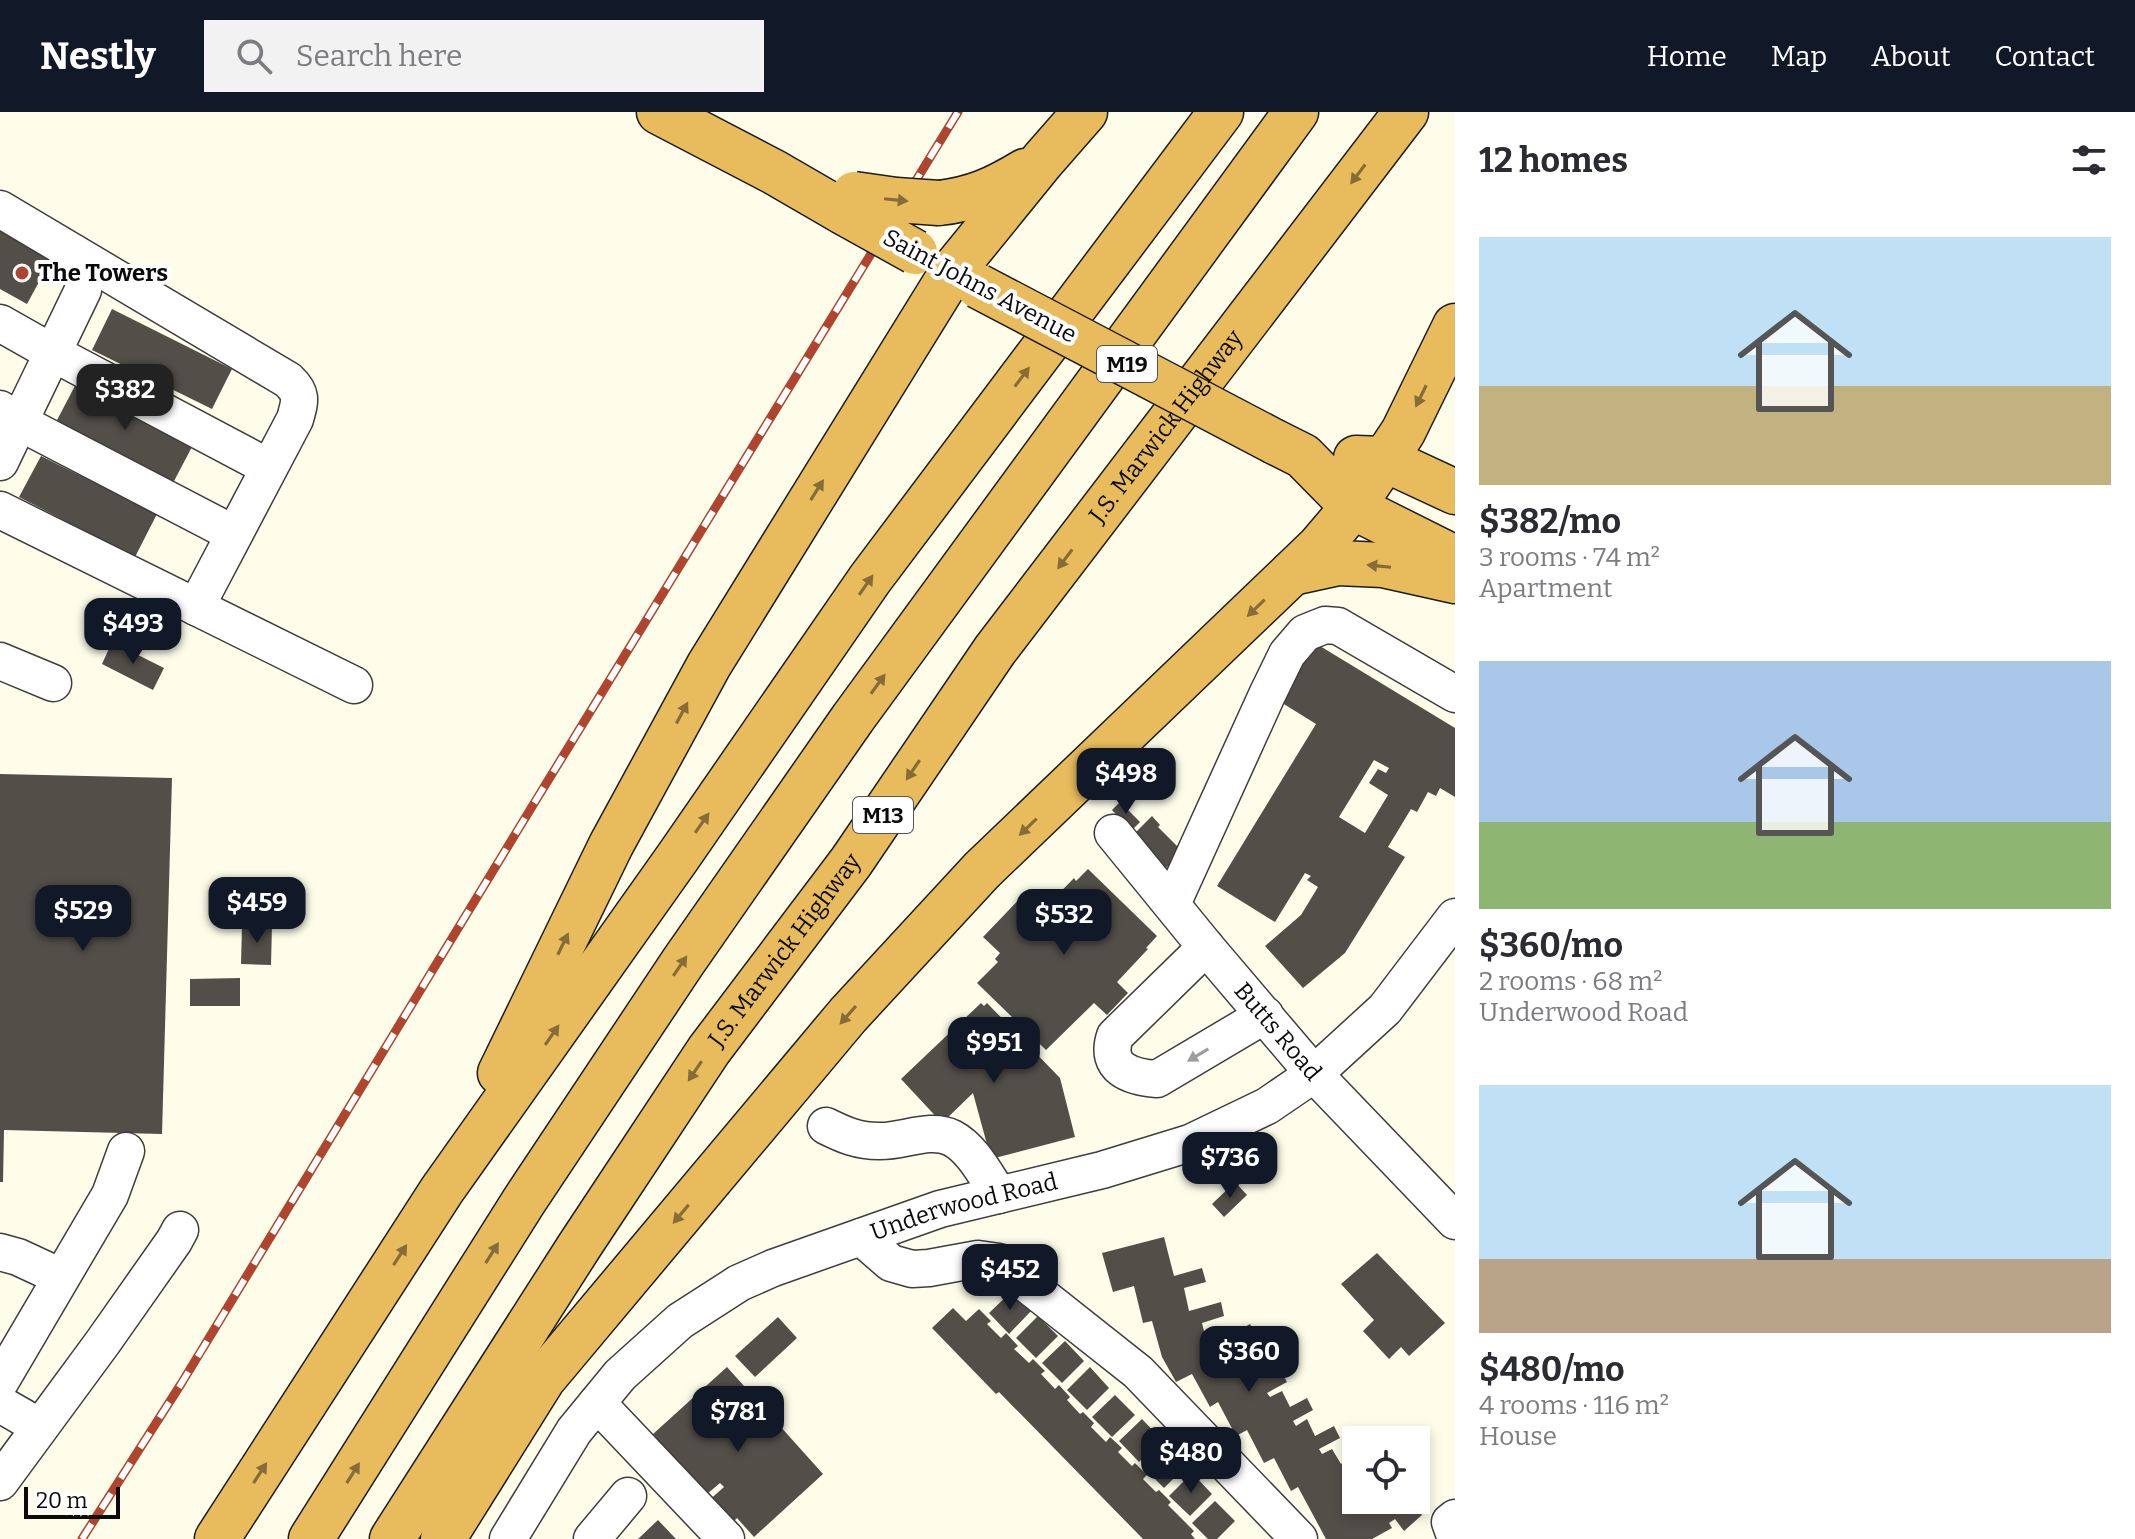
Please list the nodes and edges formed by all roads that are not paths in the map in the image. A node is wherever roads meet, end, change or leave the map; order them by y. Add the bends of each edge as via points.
1 (659, 112) edge
2 (1085, 112) edge
3 (1221, 112) edge
4 (1296, 112) edge
5 (1406, 112) edge
6 (1043, 160) junction
7 (849, 203) junction
8 (0, 209) edge
9 (74, 253) junction
10 (948, 270) junction
11 (0, 323) edge
12 (1455, 326) edge
13 (53, 353) junction
14 (10, 416) edge
15 (1289, 449) junction
16 (1384, 459) junction
17 (0, 462) edge
18 (268, 467) junction
19 (1455, 492) edge
20 (1353, 507) junction
21 (0, 510) edge
22 (234, 534) junction
23 (1455, 558) edge
24 (1292, 573) junction
25 (1455, 581) edge
26 (196, 607) junction
27 (0, 661) edge
28 (53, 683) dead end
29 (354, 685) dead end
30 (1455, 694) edge
31 (1113, 833) dead end
32 (1172, 904) junction
33 (1455, 917) edge
34 (1206, 947) junction
35 (1265, 1015) junction
36 (1314, 1074) junction
37 (826, 1126) dead end
38 (126, 1151) dead end
39 (442, 1190) junction
40 (999, 1195) junction
41 (1455, 1221) edge
42 (180, 1230) dead end
43 (861, 1237) junction
44 (0, 1252) edge
45 (61, 1277) junction
46 (0, 1382) edge
47 (597, 1403) junction
48 (0, 1404) edge
49 (40, 1427) junction
50 (0, 1482) edge
51 (628, 1496) dead end
52 (1455, 1518) edge
53 (519, 1535) edge
54 (1455, 1536) edge
55 (217, 1539) edge
56 (311, 1539) edge
57 (392, 1539) edge
58 (443, 1539) edge
59 (592, 1539) edge
60 (726, 1539) edge
61 (1299, 1539) edge

1 - 7 highway, Saint Johns Avenue / M19 via 774,172
2 - 6 highway
39 -> 3 highway via 870,579
56 -> 4 highway via 524,1201 683,962 853,718
5 -> 57 highway, J.S. Marwick Highway / M13 via 995,650 851,862 709,1050
7 -> 6 highway, bridge via 956,201 991,191
6 - 10 highway
7 - 10 highway, Saint Johns Avenue / M19, bridge
8 - 9 street
9 - 13 street via 82,267 83,290
9 - 18 street via 296,388 300,396 295,419
10 - 15 highway, Saint Johns Avenue / M19, bridge
39 -> 10 highway via 611,845 709,665
11 - 13 street
12 -> 16 highway via 1403,432
13 - 14 street
13 - 18 street
14 - 17 street
14 - 22 street
15 - 16 highway, Saint Johns Avenue / M19
15 - 20 highway, Saint Johns Avenue / M19
16 - 19 highway
16 - 20 highway
18 - 22 street
20 - 23 highway, Saint Johns Avenue
20 - 24 highway
21 - 26 street
22 - 26 street
25 -> 24 highway via 1383,565 1338,563
24 -> 58 highway via 982,870 848,1015 543,1379
26 - 29 street
27 - 28 street
30 - 32 street via 1338,626 1305,633 1287,654
31 - 32 street, Butts Road
32 - 34 street, Butts Road
33 - 36 street, Underwood Road via 1385,1009
34 - 35 street, Butts Road
35 -> 34 street via 1157,1079 1126,1074 1119,1067 1112,1057 1115,1036
35 - 36 street, Butts Road
36 - 40 street, Underwood Road via 1267,1106 1190,1143
36 - 41 street, Butts Road
37 - 40 street via 866,1141 937,1134 953,1139 973,1157
38 - 45 street via 110,1195
55 -> 39 highway
40 - 43 street, Underwood Road
42 - 49 street
43 - 47 street, Underwood Road via 739,1283 653,1343
43 - 61 street via 891,1263 912,1269 978,1259 999,1262 1138,1372
44 - 45 street
45 - 46 street
47 - 53 street, Underwood Road via 574,1431
47 - 60 street
48 - 49 street
49 - 50 street
51 - 59 street
52 - 54 street via 1450,1522

